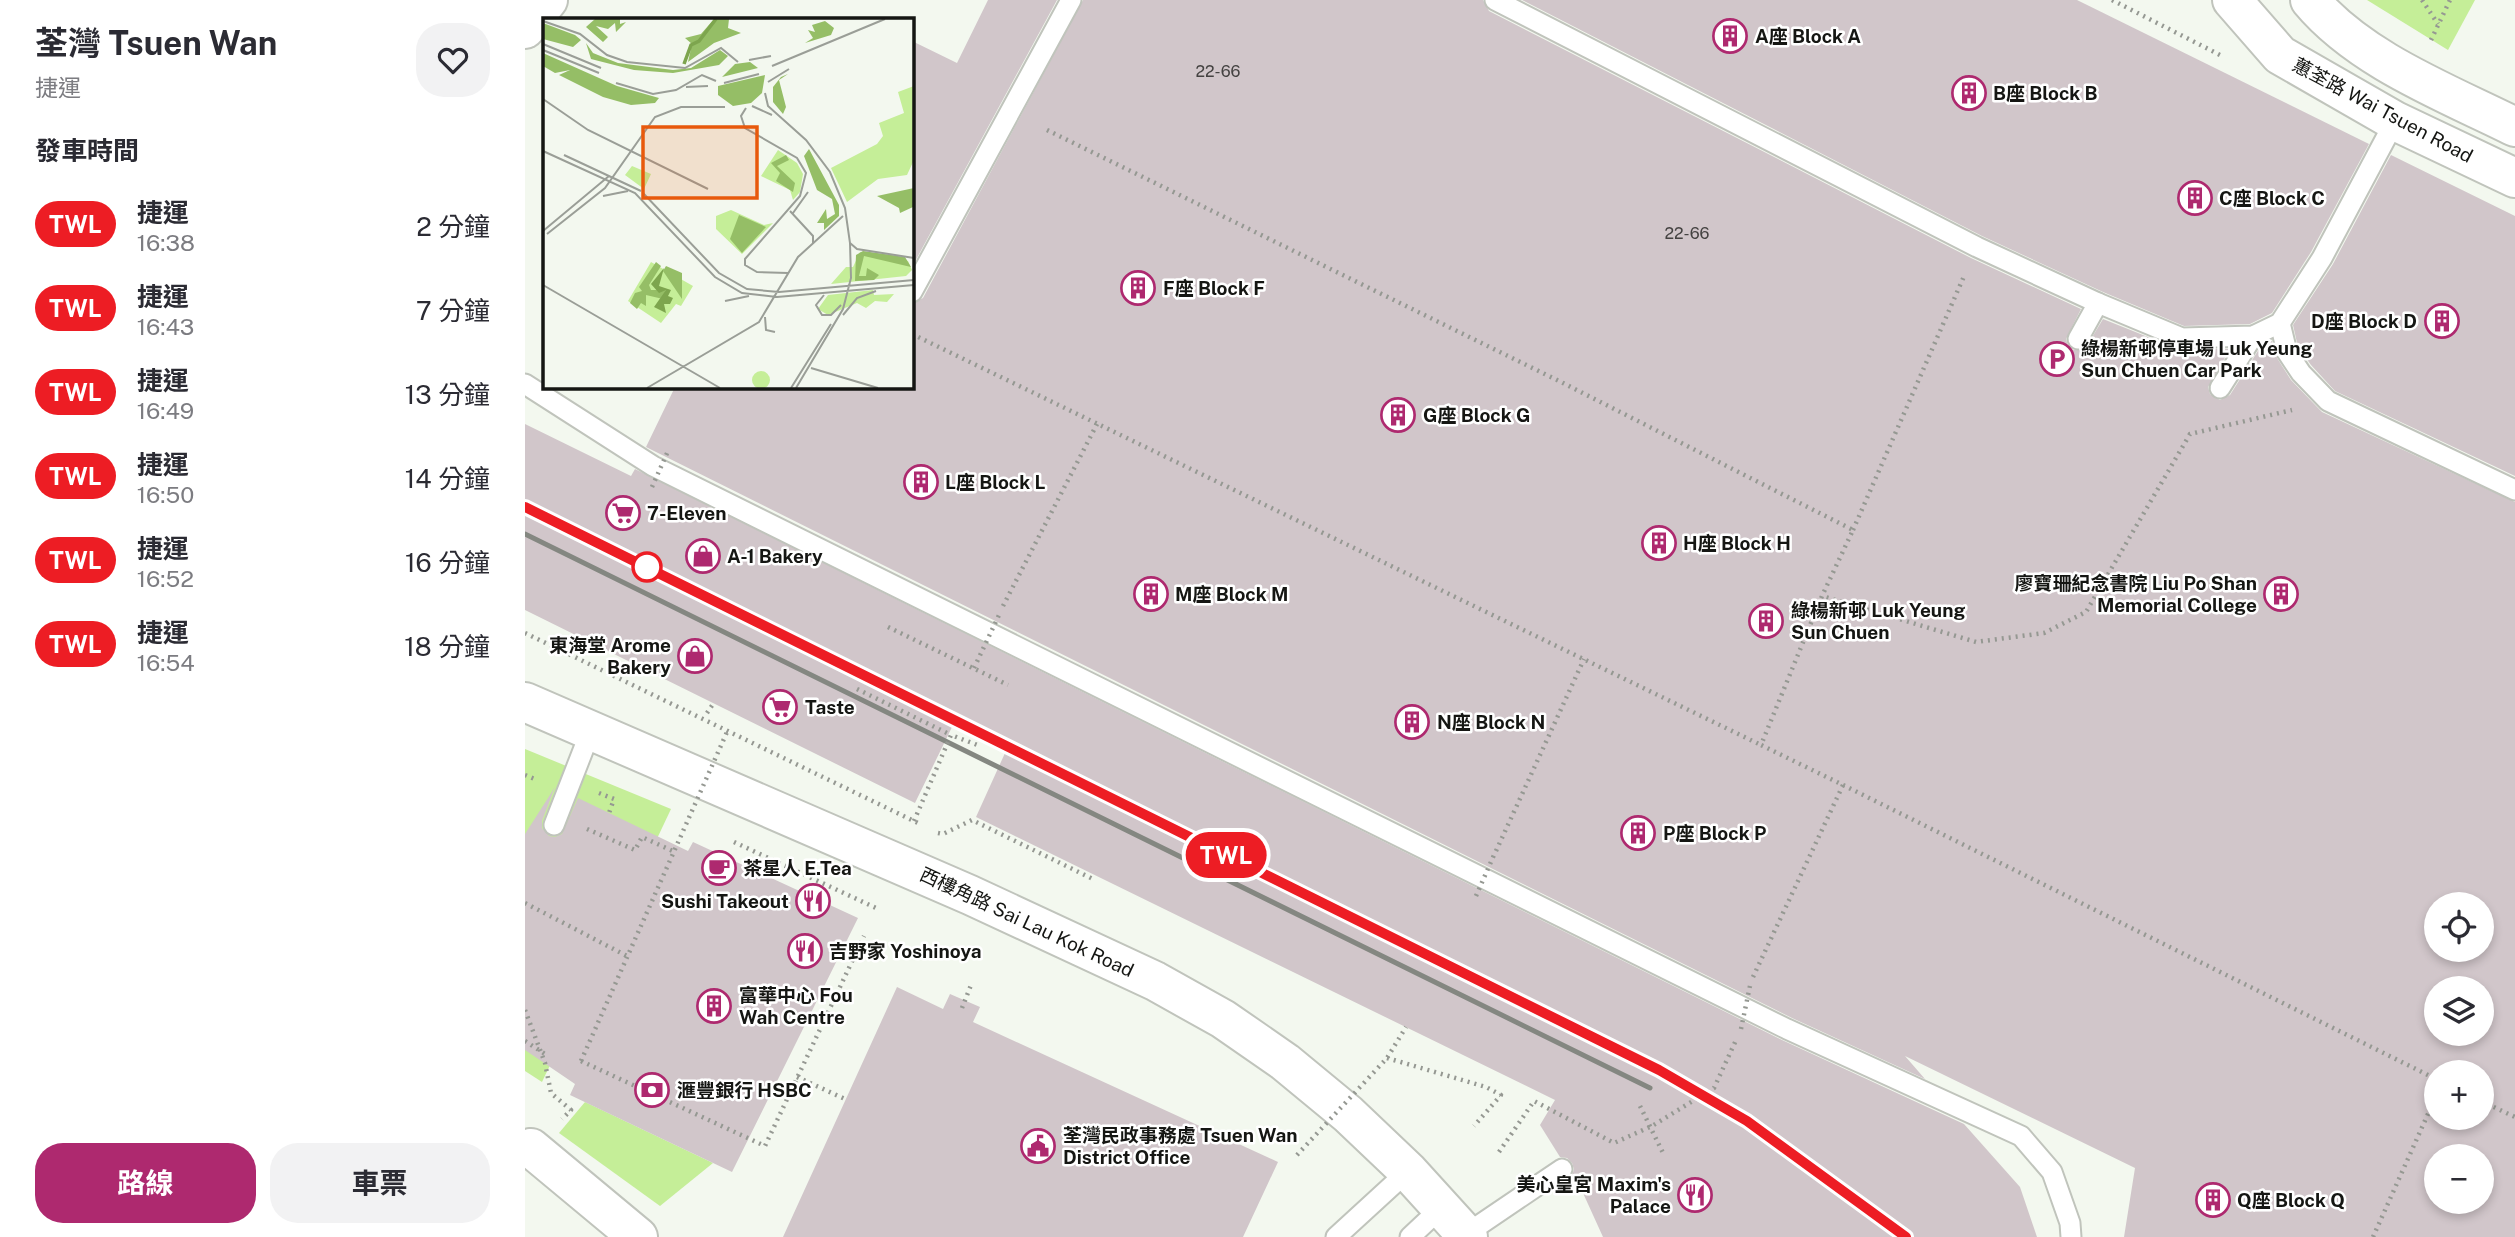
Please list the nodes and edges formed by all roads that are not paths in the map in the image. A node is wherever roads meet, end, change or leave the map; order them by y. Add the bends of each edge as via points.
1 (548, 0) edge
2 (1071, 0) edge
3 (1495, 0) edge
4 (2232, 0) edge
5 (2310, 0) edge
6 (525, 29) edge
7 (2395, 121) junction
8 (2515, 127) edge
9 (2515, 178) edge
10 (913, 290) edge
11 (2098, 303) junction
12 (2280, 323) junction
13 (2253, 336) junction
14 (2078, 339) dead end
15 (525, 384) edge
16 (2220, 388) dead end
17 (2515, 490) edge
18 (525, 702) edge
19 (591, 730) junction
20 (554, 825) dead end
21 (531, 1148) dead end
22 (1562, 1169) dead end
23 (1408, 1171) junction
24 (1459, 1226) edge
25 (638, 1237) edge
26 (1336, 1237) edge
27 (1410, 1237) edge
28 (2071, 1237) edge

1 - 6 street
2 - 10 lane
3 - 11 lane via 1977,247
4 - 7 street, 蕙荃路 Wai Tsuen Road via 2280,55
5 - 8 street via 2346,34 2401,70
7 - 9 street, 蕙荃路 Wai Tsuen Road
7 - 12 lane via 2322,258
11 - 13 lane via 2182,338
11 - 14 lane
12 - 13 lane
12 - 17 lane via 2287,352 2328,401
13 - 16 lane
15 - 28 lane via 653,466 1787,1029 2021,1136 2052,1172
18 - 19 street, 西樓角路 Sai Lau Kok Road
19 - 20 lane
19 - 23 street, 西樓角路 Sai Lau Kok Road via 970,895 1166,988 1223,1019 1285,1062
21 - 25 street
22 - 24 lane
23 - 24 street, 西樓角路 Sai Lau Kok Road
23 - 26 lane
24 - 27 lane

